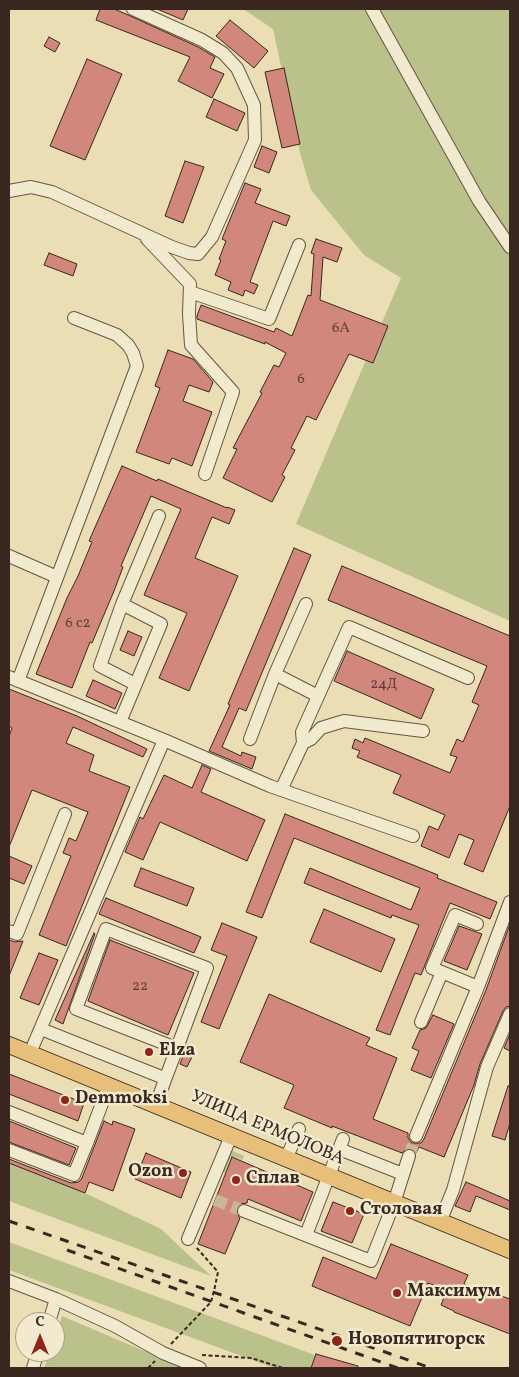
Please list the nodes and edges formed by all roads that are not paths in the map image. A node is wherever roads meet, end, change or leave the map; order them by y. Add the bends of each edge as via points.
1 (133, 9) edge
2 (372, 9) edge
3 (9, 191) edge
4 (142, 234) junction
5 (300, 245) dead end
6 (510, 247) edge
7 (190, 292) junction
8 (74, 318) dead end
9 (206, 474) dead end
10 (158, 516) dead end
11 (9, 556) edge
12 (57, 577) junction
13 (122, 604) junction
14 (306, 604) dead end
15 (275, 674) junction
16 (468, 678) dead end
17 (13, 679) edge
18 (135, 684) junction
19 (318, 696) junction
20 (120, 722) junction
21 (423, 731) dead end
22 (250, 739) dead end
23 (164, 740) junction
24 (303, 743) junction
25 (282, 790) junction
26 (65, 814) dead end
27 (413, 836) dead end
28 (510, 902) edge
29 (476, 924) dead end
30 (9, 931) edge
31 (442, 972) junction
32 (478, 987) junction
33 (510, 1014) edge
34 (421, 1022) dead end
35 (41, 1028) junction
36 (9, 1045) edge
37 (176, 1048) junction
38 (30, 1054) junction
39 (164, 1078) junction
40 (109, 1085) junction
41 (156, 1104) junction
42 (9, 1112) edge
43 (299, 1129) dead end
44 (231, 1136) junction
45 (416, 1136) tunnel mouth
46 (87, 1143) junction
47 (9, 1150) edge
48 (409, 1156) tunnel mouth
49 (286, 1158) junction
50 (403, 1174) junction
51 (329, 1176) junction
52 (394, 1203) junction
53 (244, 1211) tunnel mouth
54 (440, 1222) junction
55 (306, 1235) junction
56 (188, 1238) road end
57 (510, 1250) edge
58 (9, 1281) edge
59 (56, 1299) junction
60 (51, 1312) edge
61 (201, 1362) edge

1 - 4 street via 223,53 237,68 254,105 255,140 212,237 198,254
2 - 6 street via 479,200
3 - 4 street via 31,187 52,192
4 - 7 street via 190,284
5 - 7 street via 269,319
7 - 9 street via 192,345 233,392
8 - 12 street via 117,335 134,354 137,366
10 - 13 street
11 - 12 street
12 - 17 street
13 - 18 street via 100,666
13 - 18 street via 160,624
14 - 15 street
15 - 19 street
15 - 22 street
16 - 19 street via 349,626
17 - 20 street
18 - 20 street
19 - 24 street via 302,732
20 - 23 street
21 - 24 street via 344,721 321,728
23 - 25 street
23 - 35 street
24 - 25 street
25 - 27 street
26 - 30 street via 17,934
28 - 32 street
29 - 31 street via 455,915 432,968
31 - 32 street
31 - 34 street
32 - 45 street
33 - 54 street via 487,1067 453,1190
35 - 38 street
35 - 39 street
36 - 38 main road, УЛИЦА ЕРМОЛОВА
37 - 37 street via 207,968 106,929 76,1008
37 - 39 street
38 - 40 main road, УЛИЦА ЕРМОЛОВА
39 - 41 street
40 - 41 main road, УЛИЦА ЕРМОЛОВА
40 - 46 street
41 - 44 main road, УЛИЦА ЕРМОЛОВА
42 - 46 street
43 - 49 street
44 - 49 main road, УЛИЦА ЕРМОЛОВА
44 - 56 street via 211,1198
46 - 47 street via 74,1175
48 - 50 street
49 - 51 main road, УЛИЦА ЕРМОЛОВА
50 - 51 street via 341,1144
50 - 52 street
51 - 52 main road, УЛИЦА ЕРМОЛОВА
51 - 55 street
52 - 54 main road, УЛИЦА ЕРМОЛОВА
52 - 55 street via 371,1261
53 - 55 street
54 - 57 main road, УЛИЦА ЕРМОЛОВА
58 - 59 street
59 - 60 street
59 - 61 street via 116,1326 162,1353

